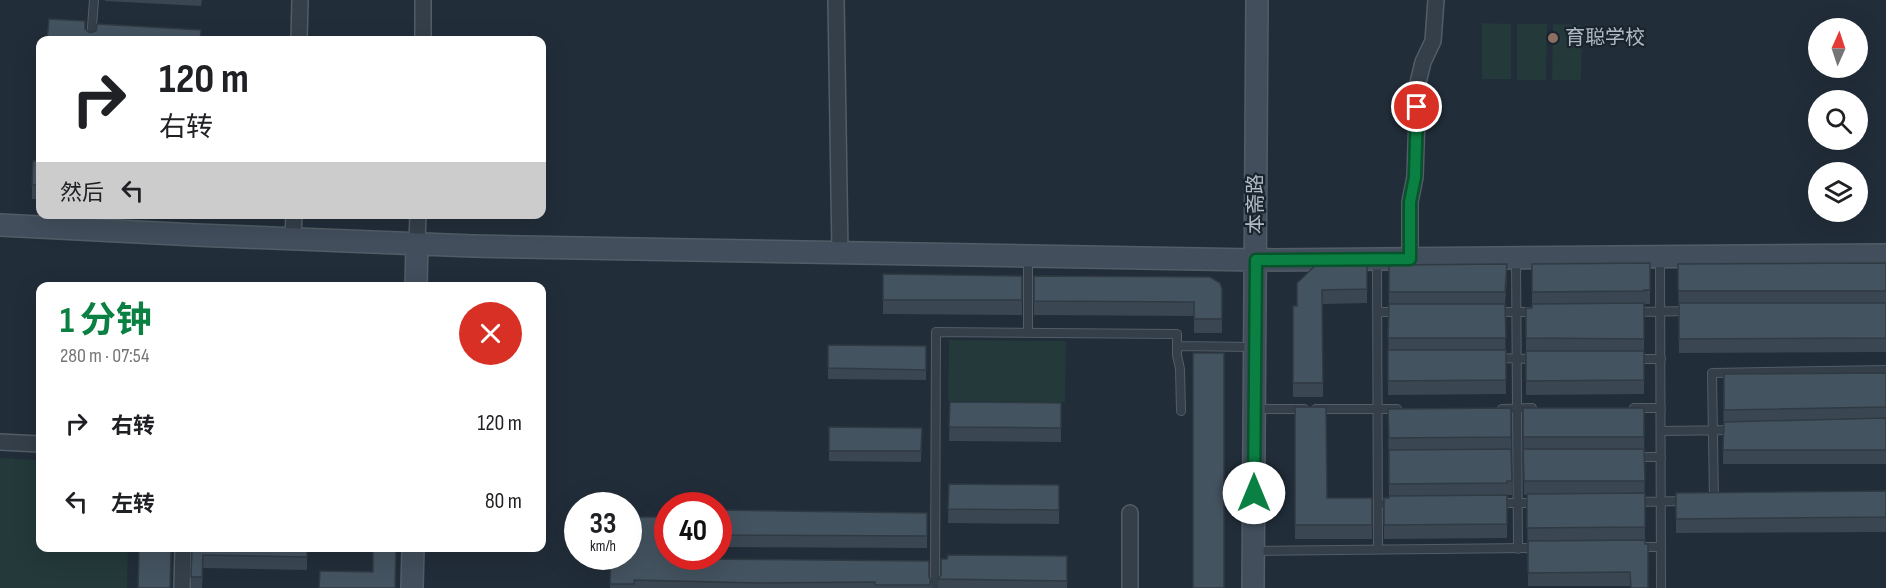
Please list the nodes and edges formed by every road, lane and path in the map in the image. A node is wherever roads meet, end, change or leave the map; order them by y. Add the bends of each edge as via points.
1 (94, 0) edge
2 (300, 0) edge
3 (423, 0) edge
4 (836, 0) edge
5 (1257, 0) edge
6 (1436, 0) edge
7 (91, 36) edge
8 (298, 36) edge
9 (423, 36) edge
10 (294, 219) edge
11 (418, 219) edge
12 (0, 225) edge
13 (293, 239) junction
14 (417, 244) junction
15 (840, 253) junction
16 (1886, 255) edge
17 (1028, 256) junction
18 (1660, 257) junction
19 (1516, 258) junction
20 (1377, 259) junction
21 (1410, 259) junction
22 (1256, 260) junction
23 (416, 282) edge
24 (1696, 311) edge
25 (1377, 312) junction
26 (1401, 312) edge
27 (1482, 312) edge
28 (1517, 312) junction
29 (1541, 312) edge
30 (1625, 312) edge
31 (1660, 312) junction
32 (1028, 333) junction
33 (1177, 346) junction
34 (1255, 347) junction
35 (1377, 358) junction
36 (1389, 358) edge
37 (1482, 358) edge
38 (1517, 358) junction
39 (1541, 358) edge
40 (1625, 359) edge
41 (1660, 359) junction
42 (1886, 370) edge
43 (1517, 408) junction
44 (1541, 408) edge
45 (1625, 408) edge
46 (1661, 408) junction
47 (1255, 409) junction
48 (1378, 409) junction
49 (1401, 409) edge
50 (1494, 409) edge
51 (1181, 411) dead end
52 (1748, 429) edge
53 (1713, 430) junction
54 (1661, 431) junction
55 (0, 442) edge
56 (36, 444) edge
57 (1625, 457) edge
58 (1661, 457) junction
59 (1378, 458) junction
60 (1389, 458) edge
61 (1506, 458) edge
62 (1517, 458) junction
63 (1529, 458) edge
64 (1693, 501) edge
65 (1704, 501) edge
66 (1714, 501) junction
67 (1726, 501) edge
68 (1625, 502) edge
69 (1661, 502) junction
70 (1483, 503) edge
71 (1518, 503) junction
72 (1542, 503) edge
73 (1378, 504) junction
74 (1401, 504) edge
75 (1130, 513) dead end
76 (1661, 547) junction
77 (1542, 548) edge
78 (1625, 548) edge
79 (1518, 549) junction
80 (1378, 550) junction
81 (1253, 551) junction
82 (183, 552) edge
83 (413, 552) edge
84 (182, 588) edge
85 (412, 588) edge
86 (935, 588) edge
87 (1130, 588) edge
88 (1253, 588) edge
89 (1661, 588) edge

1 - 7 lane
2 - 8 street
3 - 9 street
4 - 15 street
5 - 22 street, 本斋路
6 - 21 street via 1433,41 1418,83
10 - 13 street
11 - 14 street
12 - 13 street via 84,226
13 - 14 street
14 - 15 street
14 - 23 street
15 - 17 street
16 - 18 street
17 - 22 street
17 - 32 lane
18 - 19 street
18 - 31 lane
19 - 21 street
19 - 28 lane
20 - 21 street
20 - 22 street
20 - 25 lane
22 - 34 street, 本斋路
24 - 31 lane
25 - 26 lane
25 - 35 lane
27 - 28 lane
28 - 29 lane
28 - 38 lane
30 - 31 lane
31 - 41 lane
32 - 33 lane via 1177,333
32 - 86 lane via 936,332
33 - 34 lane
33 - 51 lane
34 - 47 street, 本斋路
35 - 36 lane
35 - 48 lane
37 - 38 lane
38 - 39 lane
38 - 43 lane
40 - 41 lane
41 - 46 lane
42 - 53 lane via 1712,373
43 - 44 lane
43 - 50 lane
43 - 62 lane
45 - 46 lane
46 - 54 lane
47 - 48 lane
47 - 81 street, 本斋路
48 - 49 lane
48 - 59 lane
52 - 53 lane
53 - 54 lane
53 - 66 lane
54 - 58 lane
55 - 56 street
57 - 58 lane
58 - 69 lane
59 - 60 lane
59 - 73 lane
61 - 62 lane
62 - 63 lane
62 - 71 lane
64 - 69 lane
65 - 66 lane
66 - 67 lane
68 - 69 lane
69 - 76 lane
70 - 71 lane
71 - 72 lane
71 - 79 lane
73 - 74 lane
73 - 80 lane
75 - 87 street
76 - 78 lane
76 - 89 lane
77 - 79 lane
79 - 80 lane
80 - 81 lane
81 - 88 street, 本斋路
82 - 84 street
83 - 85 street

